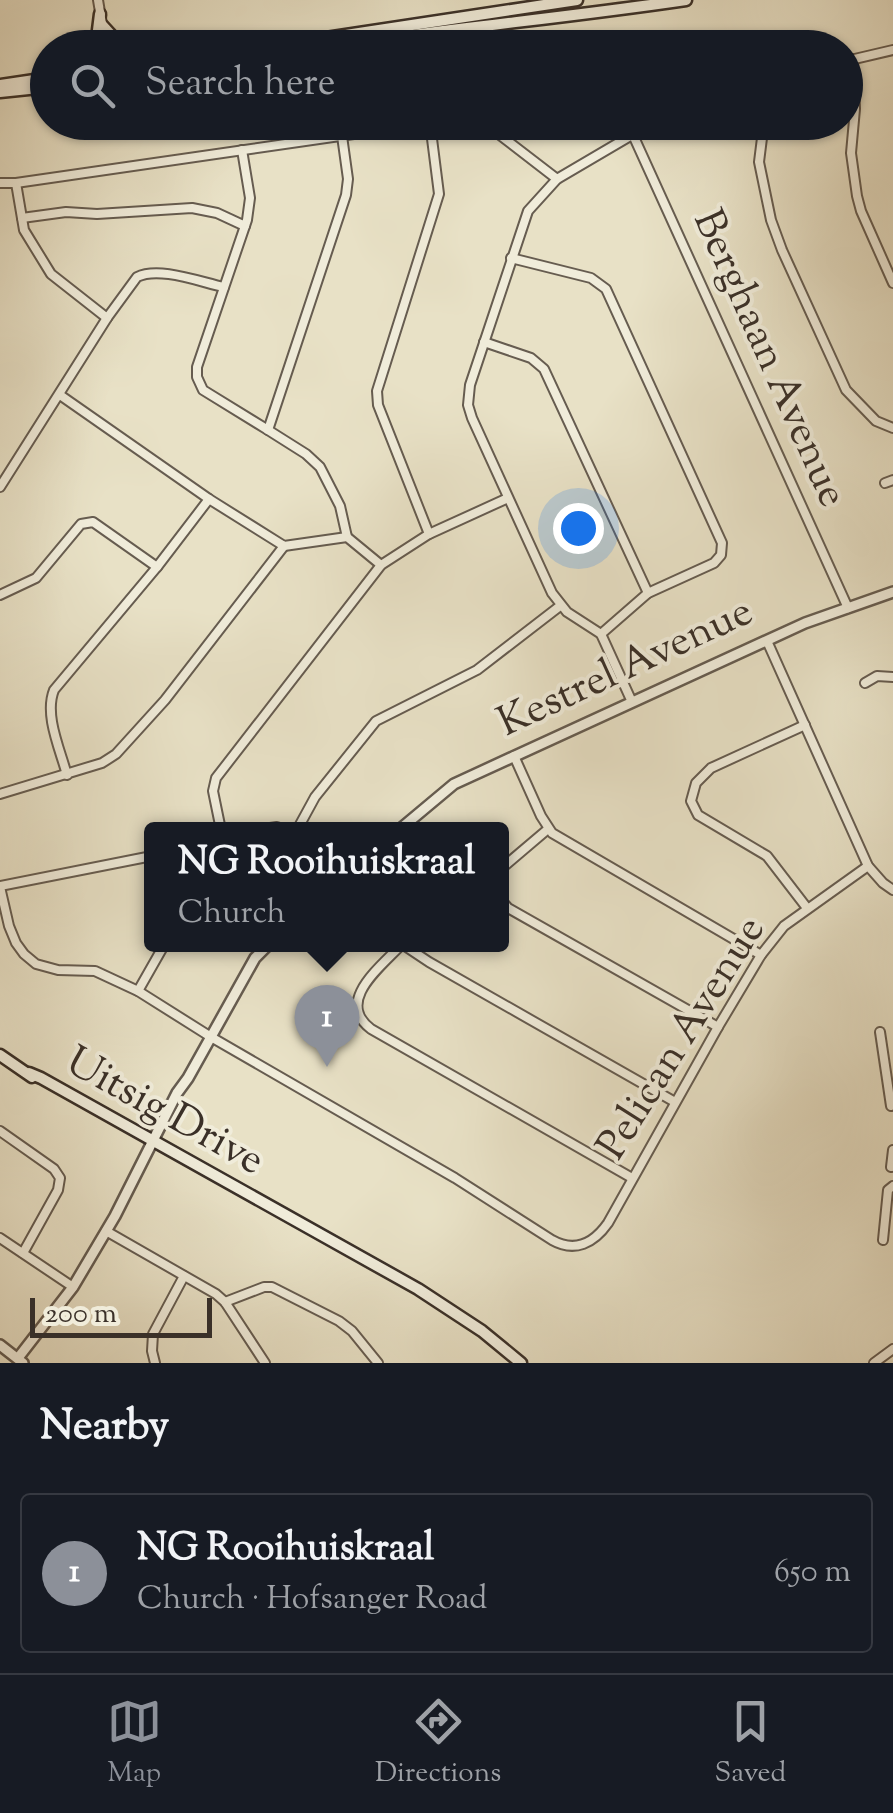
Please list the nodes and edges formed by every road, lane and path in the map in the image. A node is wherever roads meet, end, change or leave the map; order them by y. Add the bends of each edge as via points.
1 (98, 0) edge
2 (577, 0) edge
3 (686, 0) edge
4 (101, 19) junction
5 (99, 30) edge
6 (103, 30) edge
7 (109, 30) edge
8 (379, 30) edge
9 (452, 30) edge
10 (893, 50) edge
11 (863, 57) edge
12 (30, 82) edge
13 (30, 88) edge
14 (0, 89) edge
15 (313, 140) edge
16 (343, 140) edge
17 (435, 140) edge
18 (506, 140) edge
19 (624, 140) edge
20 (635, 140) edge
21 (762, 140) edge
22 (852, 140) edge
23 (242, 150) junction
24 (557, 179) junction
25 (0, 183) edge
26 (16, 183) junction
27 (22, 218) junction
28 (245, 226) junction
29 (511, 258) junction
30 (893, 283) edge
31 (224, 287) junction
32 (107, 318) junction
33 (484, 342) junction
34 (60, 395) junction
35 (893, 428) edge
36 (268, 430) junction
37 (0, 486) edge
38 (508, 498) junction
39 (209, 499) junction
40 (429, 534) junction
41 (347, 537) junction
42 (284, 546) junction
43 (380, 566) junction
44 (157, 568) junction
45 (893, 592) edge
46 (648, 593) junction
47 (0, 595) edge
48 (560, 606) junction
49 (848, 608) junction
50 (601, 634) junction
51 (767, 641) junction
52 (893, 678) edge
53 (866, 683) dead end
54 (632, 702) junction
55 (804, 725) junction
56 (514, 756) junction
57 (66, 775) junction
58 (0, 794) edge
59 (219, 822) edge
60 (302, 822) edge
61 (408, 822) edge
62 (548, 830) junction
63 (144, 858) edge
64 (509, 862) edge
65 (868, 866) junction
66 (0, 886) edge
67 (893, 890) edge
68 (806, 908) junction
69 (509, 909) edge
70 (160, 952) edge
71 (262, 952) edge
72 (395, 952) edge
73 (414, 952) edge
74 (762, 955) junction
75 (138, 991) junction
76 (718, 1027) junction
77 (880, 1032) dead end
78 (211, 1037) junction
79 (893, 1049) edge
80 (882, 1051) junction
81 (0, 1056) edge
82 (676, 1102) junction
83 (891, 1106) edge
84 (0, 1132) edge
85 (152, 1145) junction
86 (893, 1150) edge
87 (890, 1167) dead end
88 (632, 1178) junction
89 (893, 1186) edge
90 (106, 1231) junction
91 (0, 1238) edge
92 (883, 1240) dead end
93 (23, 1253) junction
94 (184, 1276) junction
95 (73, 1287) junction
96 (225, 1302) junction
97 (0, 1345) edge
98 (893, 1349) edge
99 (21, 1360) edge
100 (156, 1363) edge
101 (265, 1363) edge
102 (378, 1363) edge
103 (521, 1363) edge
104 (874, 1363) edge

1 - 4 street
2 - 8 main road
3 - 9 main road
4 - 5 main road
4 - 6 street
4 - 7 main road
10 - 11 street
12 - 14 main road
13 - 14 main road
15 - 23 street
16 - 36 street via 346,195
17 - 40 street via 438,202 377,390
18 - 24 street
19 - 24 street
20 - 49 street, Berghaan Avenue
21 - 35 street via 759,162 782,250 846,390 873,419
22 - 30 street via 857,196
23 - 26 street
23 - 28 street via 250,198
24 - 29 street via 528,211
25 - 26 street
26 - 27 street
27 - 28 street via 192,208
27 - 32 street via 51,274
28 - 31 street
29 - 33 street
29 - 46 street via 591,278 606,290 720,538 714,563
31 - 32 street via 144,273
31 - 36 street via 197,367 198,384
32 - 34 street
33 - 38 street via 468,405
33 - 46 street via 531,358 548,374
34 - 37 street
34 - 39 street
36 - 41 street via 320,466
38 - 40 street
38 - 48 street
39 - 42 street
39 - 44 street
40 - 43 street
41 - 42 street
41 - 43 street
42 - 57 street via 116,754
43 - 59 street via 216,778
44 - 47 street via 86,522 34,580
44 - 57 street via 51,695
45 - 49 street, Kestrel Avenue
46 - 50 street
48 - 50 street
48 - 60 street via 477,670 376,721
49 - 51 street, Kestrel Avenue
50 - 54 street
51 - 54 street, Kestrel Avenue
51 - 55 street
52 - 53 street
54 - 56 street, Kestrel Avenue
55 - 65 street
55 - 68 street via 712,768 696,783 692,801 698,815 768,856
56 - 61 street, Kestrel Avenue via 444,790
56 - 62 street
57 - 58 street
62 - 64 street
62 - 74 street
63 - 66 street
65 - 67 street
65 - 68 street, Pelican Avenue
66 - 75 street via 16,942 36,964 94,971
68 - 74 street, Pelican Avenue
69 - 76 street
70 - 75 street
71 - 78 street
72 - 88 street via 359,993 362,1022
73 - 82 street
74 - 76 street, Pelican Avenue
75 - 78 street
76 - 82 street, Pelican Avenue
77 - 80 street
78 - 85 street
78 - 88 street, Pelican Avenue via 562,1245 582,1246 601,1233
79 - 80 street
80 - 83 street
81 - 85 main road, Uitsig Drive
82 - 88 street, Pelican Avenue
84 - 93 street via 60,1178
85 - 90 street
85 - 103 main road, Uitsig Drive via 418,1289
86 - 87 street
89 - 92 street
90 - 94 street
90 - 95 street
91 - 93 street
93 - 95 street
94 - 96 street
94 - 100 street via 153,1334
95 - 99 street
96 - 101 street
96 - 102 street via 272,1287 352,1330
97 - 99 street
98 - 104 street

